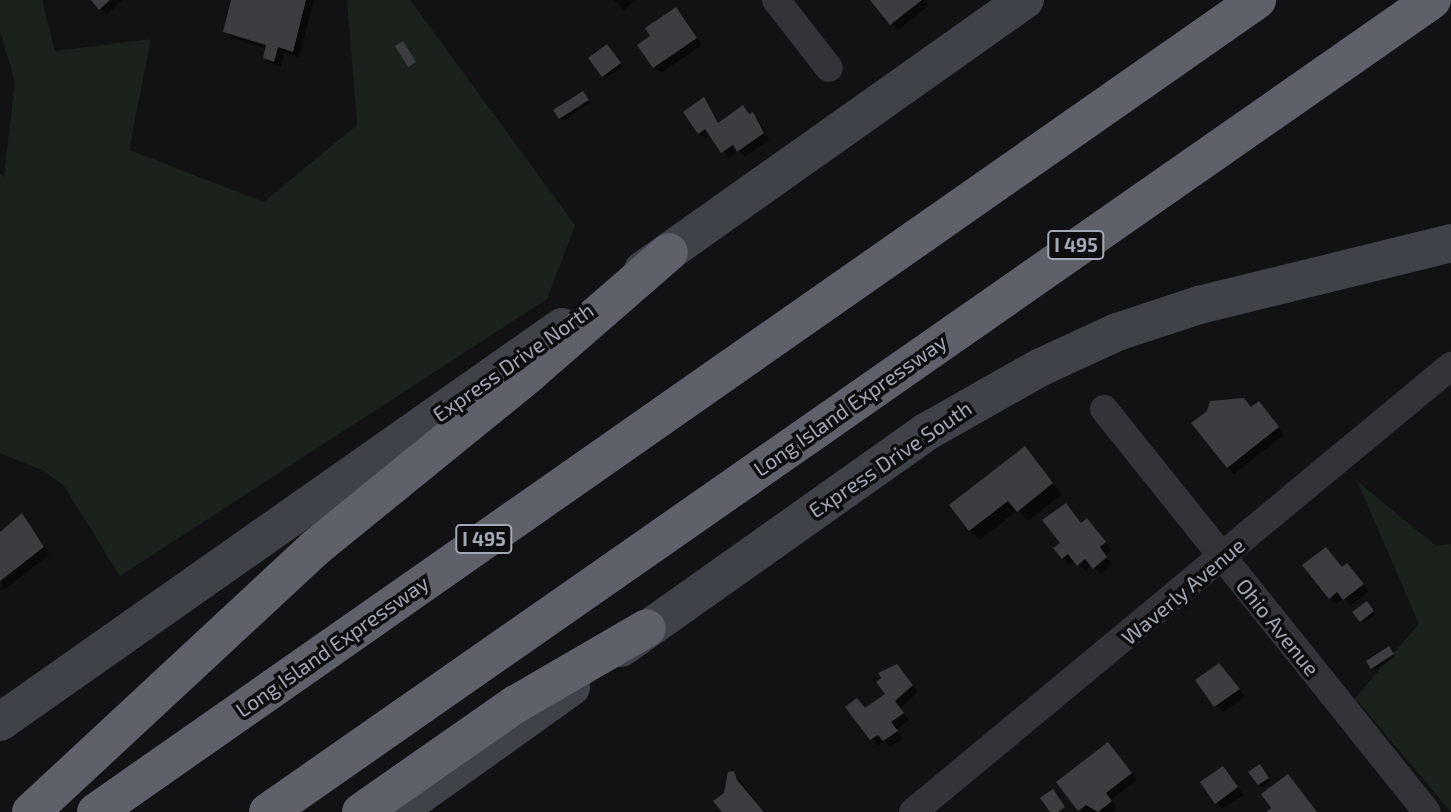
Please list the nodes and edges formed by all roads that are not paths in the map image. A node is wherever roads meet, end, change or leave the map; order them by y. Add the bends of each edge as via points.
1 (776, 0) edge
2 (1025, 0) edge
3 (1257, 0) edge
4 (1432, 0) edge
5 (830, 68) dead end
6 (1451, 243) edge
7 (669, 252) junction
8 (1451, 366) edge
9 (1104, 409) dead end
10 (1224, 559) junction
11 (647, 628) junction
12 (0, 722) edge
13 (31, 812) edge
14 (96, 812) edge
15 (268, 812) edge
16 (361, 812) edge
17 (396, 812) edge
18 (913, 812) edge
19 (1427, 812) edge

1 - 5 street
2 - 7 main road, Express Drive North
3 - 14 highway, Long Island Expressway / I 495
4 - 15 highway, Long Island Expressway / I 495
6 - 11 main road, Express Drive South via 1199,304 1068,354 944,420
7 - 12 main road, Express Drive North
7 - 13 highway via 530,373 315,548
8 - 10 street, Waverly Avenue
9 - 10 street, Ohio Avenue
10 - 18 street, Waverly Avenue
10 - 19 street, Ohio Avenue
11 - 16 highway via 516,704
11 - 17 main road, Express Drive South

